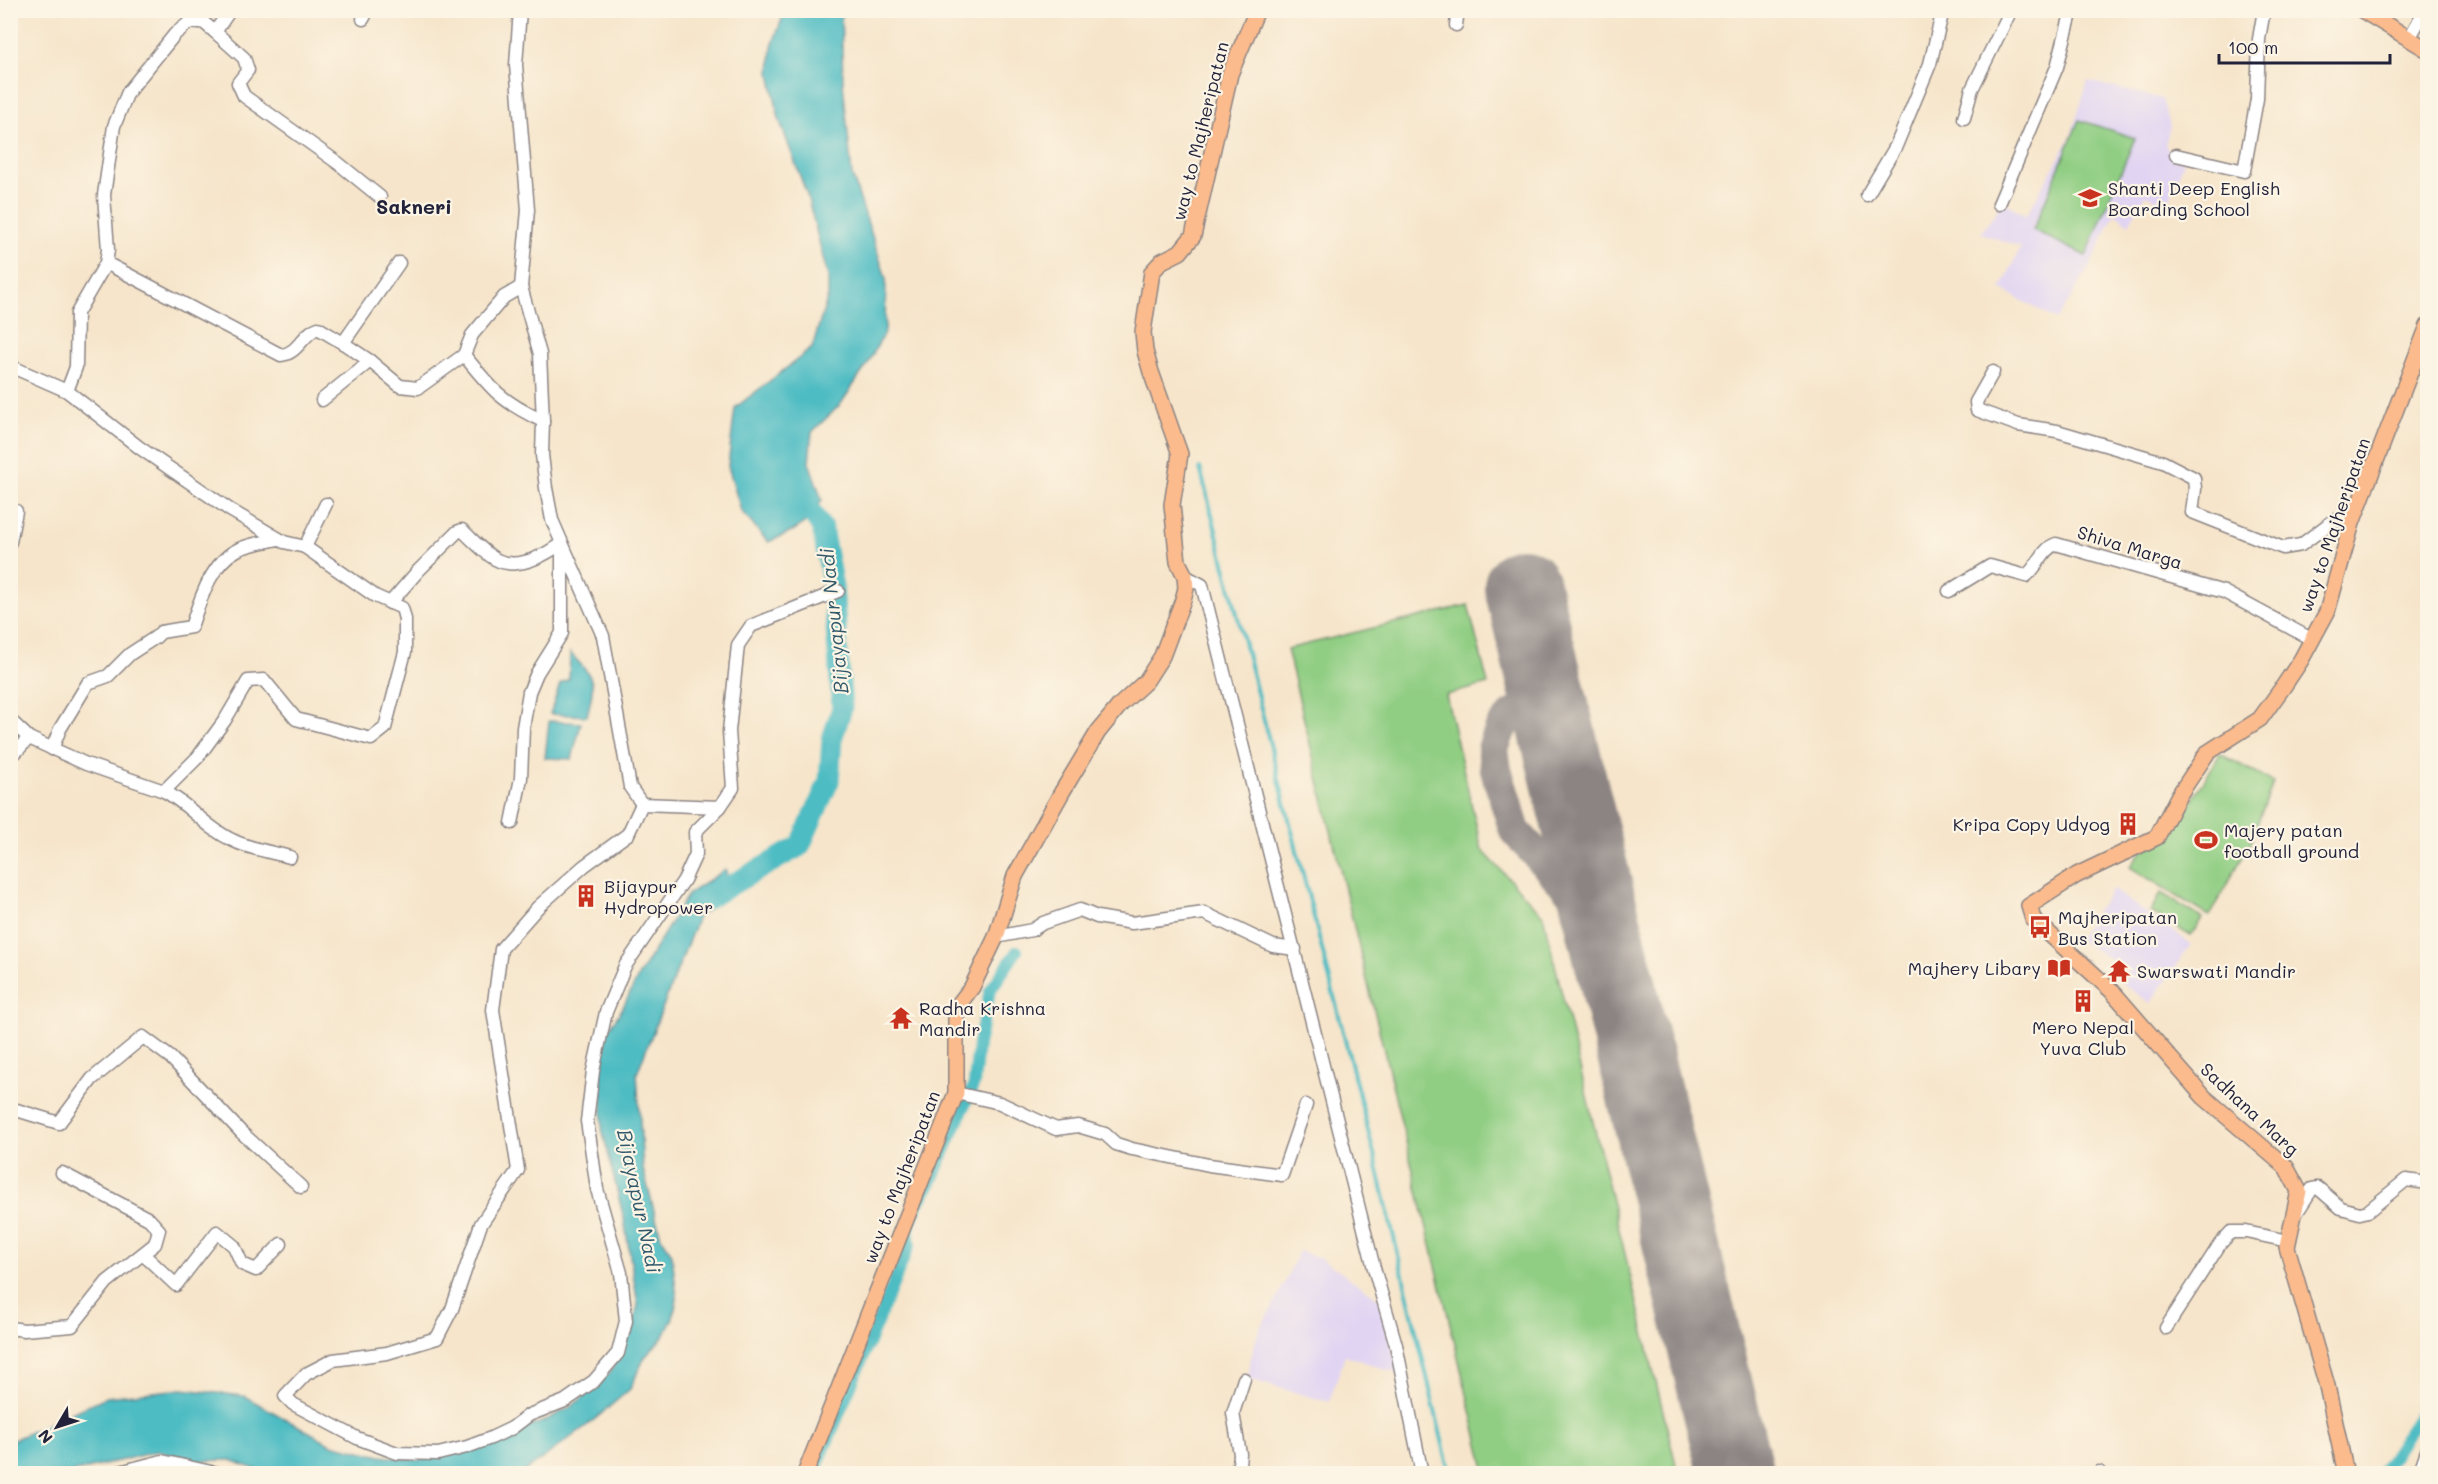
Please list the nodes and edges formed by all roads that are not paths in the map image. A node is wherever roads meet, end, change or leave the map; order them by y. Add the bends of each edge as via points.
1 (230, 10) edge
2 (520, 10) edge
3 (1257, 10) edge
4 (1458, 10) edge
5 (1943, 10) edge
6 (2011, 10) edge
7 (2073, 10) edge
8 (2264, 10) edge
9 (2362, 10) edge
10 (2425, 10) edge
11 (1456, 25) dead end
12 (215, 32) junction
13 (2410, 37) junction
14 (2427, 50) edge
15 (1964, 118) dead end
16 (2176, 155) dead end
17 (1867, 195) dead end
18 (380, 197) dead end
19 (2000, 204) dead end
20 (106, 263) junction
21 (399, 263) dead end
22 (521, 287) junction
23 (2427, 326) edge
24 (343, 343) junction
25 (464, 355) junction
26 (370, 361) junction
27 (10, 366) edge
28 (1993, 372) dead end
29 (67, 391) junction
30 (322, 400) dead end
31 (543, 421) junction
32 (326, 504) dead end
33 (16, 511) dead end
34 (2352, 522) junction
35 (279, 539) junction
36 (10, 542) edge
37 (562, 543) junction
38 (305, 547) junction
39 (1185, 576) junction
40 (1949, 591) dead end
41 (833, 592) dead end
42 (390, 603) junction
43 (2313, 640) junction
44 (10, 720) edge
45 (29, 738) junction
46 (52, 749) junction
47 (10, 758) edge
48 (164, 791) junction
49 (642, 804) junction
50 (720, 807) junction
51 (512, 823) dead end
52 (290, 857) dead end
53 (996, 937) junction
54 (1295, 950) junction
55 (2068, 952) joint
56 (956, 1094) junction
57 (1306, 1105) dead end
58 (10, 1108) edge
59 (62, 1173) dead end
60 (2427, 1183) edge
61 (301, 1187) dead end
62 (2296, 1212) junction
63 (2288, 1241) junction
64 (281, 1244) dead end
65 (144, 1255) junction
66 (10, 1328) edge
67 (2166, 1328) dead end
68 (1244, 1379) dead end
69 (2427, 1448) edge
70 (112, 1473) edge
71 (220, 1473) edge
72 (804, 1473) edge
73 (1238, 1473) edge
74 (1422, 1473) edge
75 (2346, 1473) edge
76 (2419, 1473) edge

1 - 12 street
2 - 22 street via 516,65 528,210
3 - 39 main road, way to Majheripatan via 1230,74 1193,236 1180,252 1162,261 1152,272 1143,332 1144,351 1180,454 1172,505 1178,562
4 - 11 street
5 - 17 street via 1930,64 1896,146
6 - 15 street via 1972,89
7 - 19 street via 2057,67
8 - 16 street via 2257,99 2244,171
9 - 13 main road
10 - 13 street
12 - 18 street via 244,58 248,70 238,83 244,96
12 - 20 street via 203,22 190,22 128,92 114,126 104,195
13 - 14 main road
20 - 24 street via 281,355 291,352 318,328
20 - 29 street via 77,313 76,367
21 - 24 street
22 - 25 street via 504,297 472,335
22 - 31 street via 540,354
23 - 34 main road, way to Majheripatan
24 - 26 street
25 - 26 street via 418,388 400,386
25 - 31 street via 495,393
26 - 30 street
27 - 29 street
28 - 34 street via 1976,402 1977,410 2018,425 2057,431 2163,462 2194,478 2192,512 2283,548 2301,545 2334,520
29 - 35 street via 140,448
31 - 37 street via 546,488 552,520
32 - 38 street
33 - 36 street
34 - 43 main road, way to Majheripatan via 2327,612
35 - 38 street
35 - 46 street via 236,550 225,559 206,587 191,627 161,632 108,676 88,683
37 - 42 street via 546,554 516,564 495,559 462,530
37 - 49 street via 603,636 630,787
37 - 51 street via 562,633 529,692 521,778
38 - 42 street
39 - 53 main road, way to Majheripatan via 1183,600 1162,656 1146,681 1098,732 1062,792 1016,876
39 - 54 street via 1202,585
40 - 43 street, Shiva Marga via 1990,566 2026,576 2048,547 2056,544 2224,592
41 - 50 street via 751,626 738,645 729,731 734,788
42 - 48 street via 402,608 405,652 385,728 371,739 296,719 264,680 248,681 198,757
43 - 55 main road, way to Majheripatan via 2260,719 2207,753 2157,837 2077,875 2029,906 2033,919
44 - 45 street
45 - 46 street
45 - 47 street
46 - 48 street
48 - 52 street via 232,841
49 - 50 street
49 - 50 street via 628,834 538,907 501,949 493,1010 518,1170 481,1224 452,1309 437,1338 387,1353 333,1360 306,1374 285,1396 357,1438 397,1453 438,1454 467,1447 565,1401 594,1381 618,1353 626,1322 621,1273 597,1189 587,1121 593,1071 606,1012 625,966 684,880 696,854 695,832
53 - 54 street via 1032,930 1080,910 1132,923 1204,913 1273,946
53 - 56 main road, way to Majheripatan via 972,987 956,1008
54 - 74 street via 1396,1345
55 - 62 main road, Sadhana Marg via 2112,991 2204,1097 2286,1167 2299,1191
56 - 57 street via 1000,1103 1056,1129 1078,1126 1105,1134 1116,1144 1132,1149 1209,1166 1282,1175
56 - 72 main road, way to Majheripatan
58 - 61 street via 59,1123 92,1079 142,1037 170,1057 241,1132
59 - 65 street via 149,1219 159,1230 155,1244
60 - 62 street via 2406,1180 2368,1211 2360,1213 2342,1208 2318,1188 2312,1189
62 - 63 main road, Sadhana Marg
63 - 67 street via 2230,1232
63 - 75 main road, Sadhana Marg
64 - 65 street via 256,1270 242,1264 234,1246 217,1232 176,1285
65 - 66 street via 107,1282 72,1326
68 - 73 street via 1233,1413 1240,1454
69 - 76 street
70 - 71 street via 162,1461

